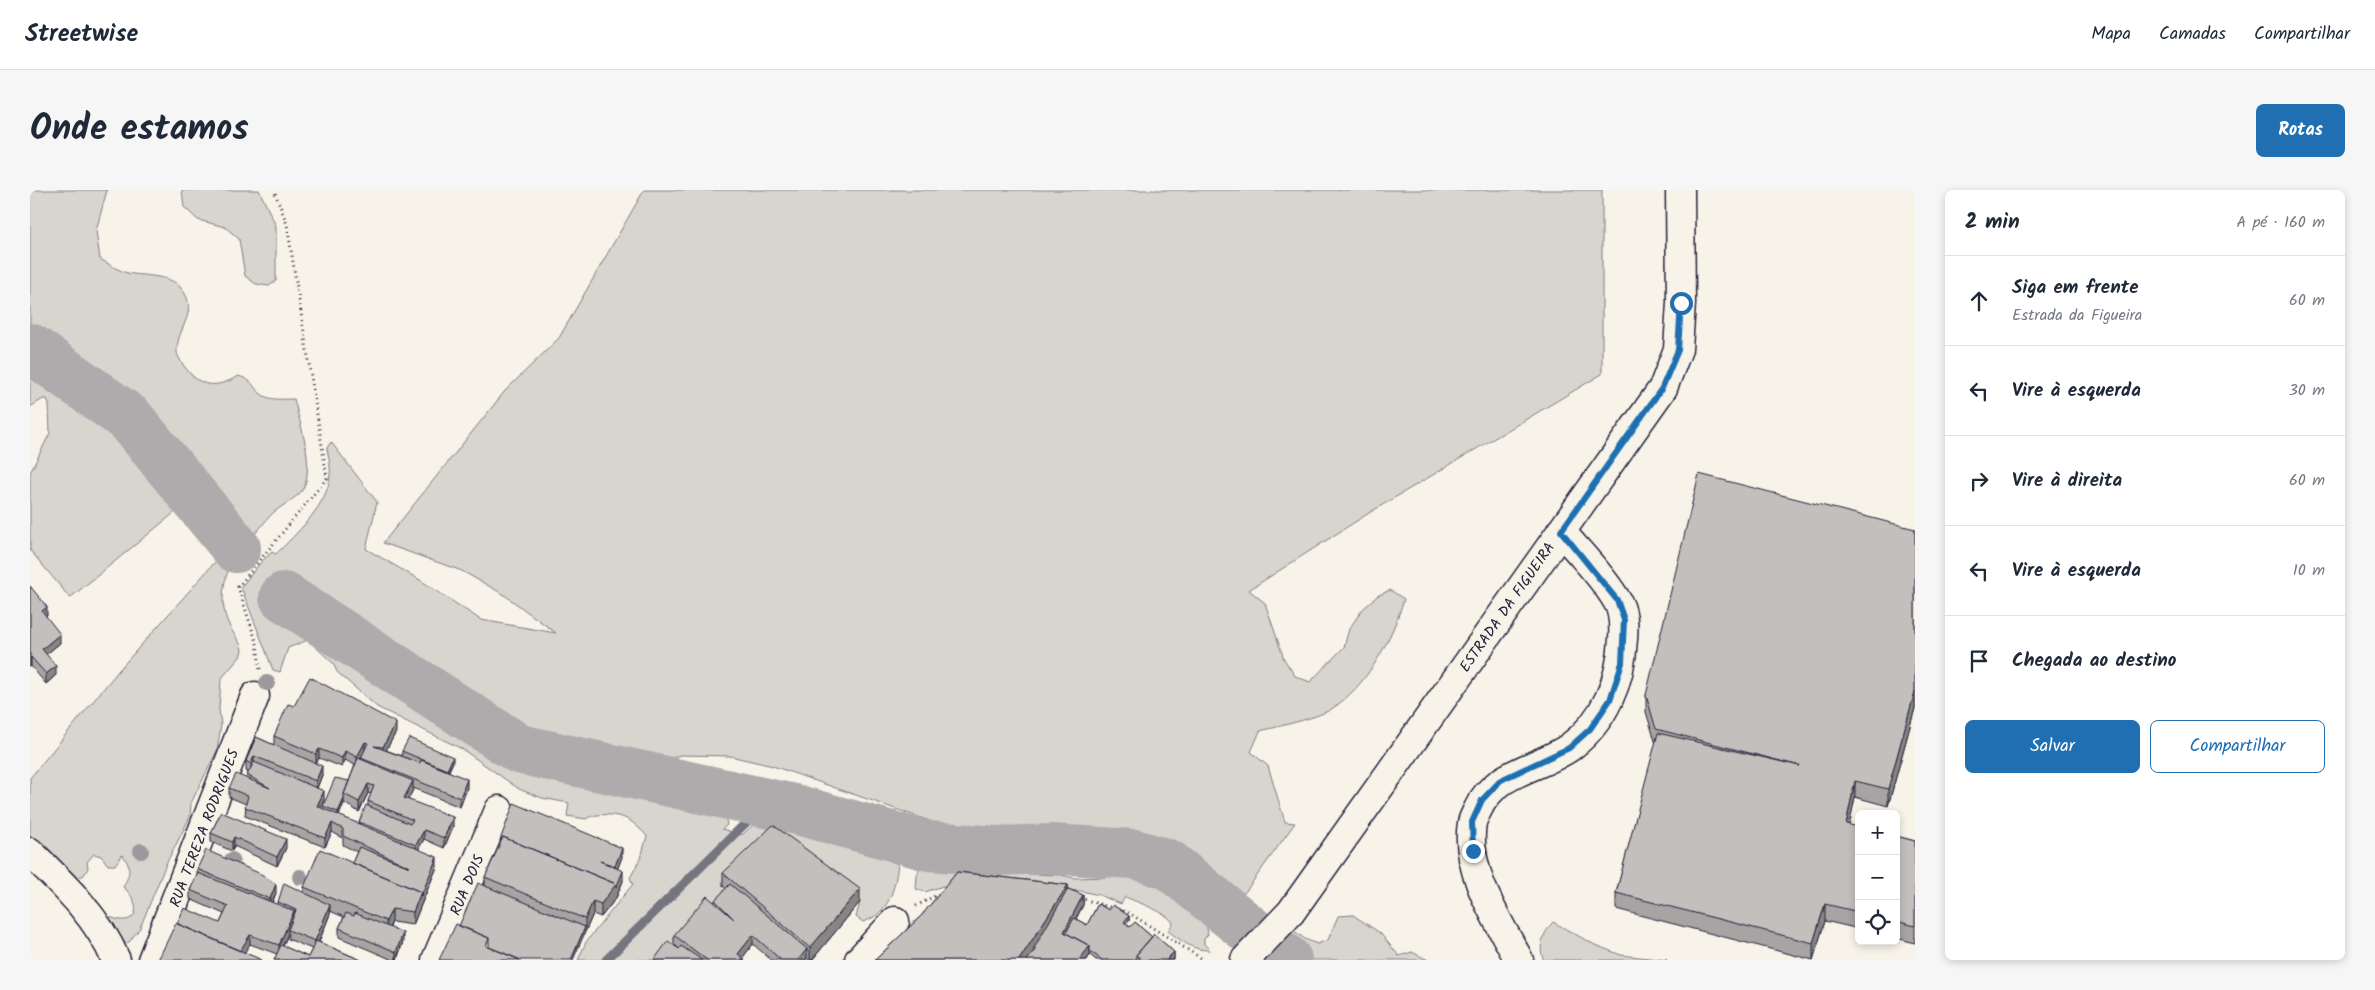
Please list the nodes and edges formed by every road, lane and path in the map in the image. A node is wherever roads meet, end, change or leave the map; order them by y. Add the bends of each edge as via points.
1 (274, 190) edge
2 (1680, 190) edge
3 (1561, 531) junction
4 (255, 696) joint
5 (499, 810) dead end
6 (30, 852) edge
7 (948, 889) edge
8 (1072, 896) edge
9 (895, 921) joint
10 (116, 960) edge
11 (152, 960) edge
12 (436, 960) edge
13 (859, 960) edge
14 (1204, 960) edge
15 (1245, 960) edge
16 (1519, 960) edge

1 - 4 path via 287,224 327,478 238,587 258,644 261,676
2 - 3 street, ESTRADA DA FIGUEIRA via 1678,350 1662,388
3 - 15 street, ESTRADA DA FIGUEIRA via 1291,912
3 - 16 street via 1617,600 1624,620 1622,663 1610,700 1590,729 1569,748 1501,780 1482,800 1472,822 1473,851 1482,889
4 - 11 street, RUA TEREZA RODRIGUES
5 - 12 street, RUA DOIS
6 - 10 street via 90,914
7 - 9 path via 930,896
8 - 14 path via 1129,913
9 - 13 street

